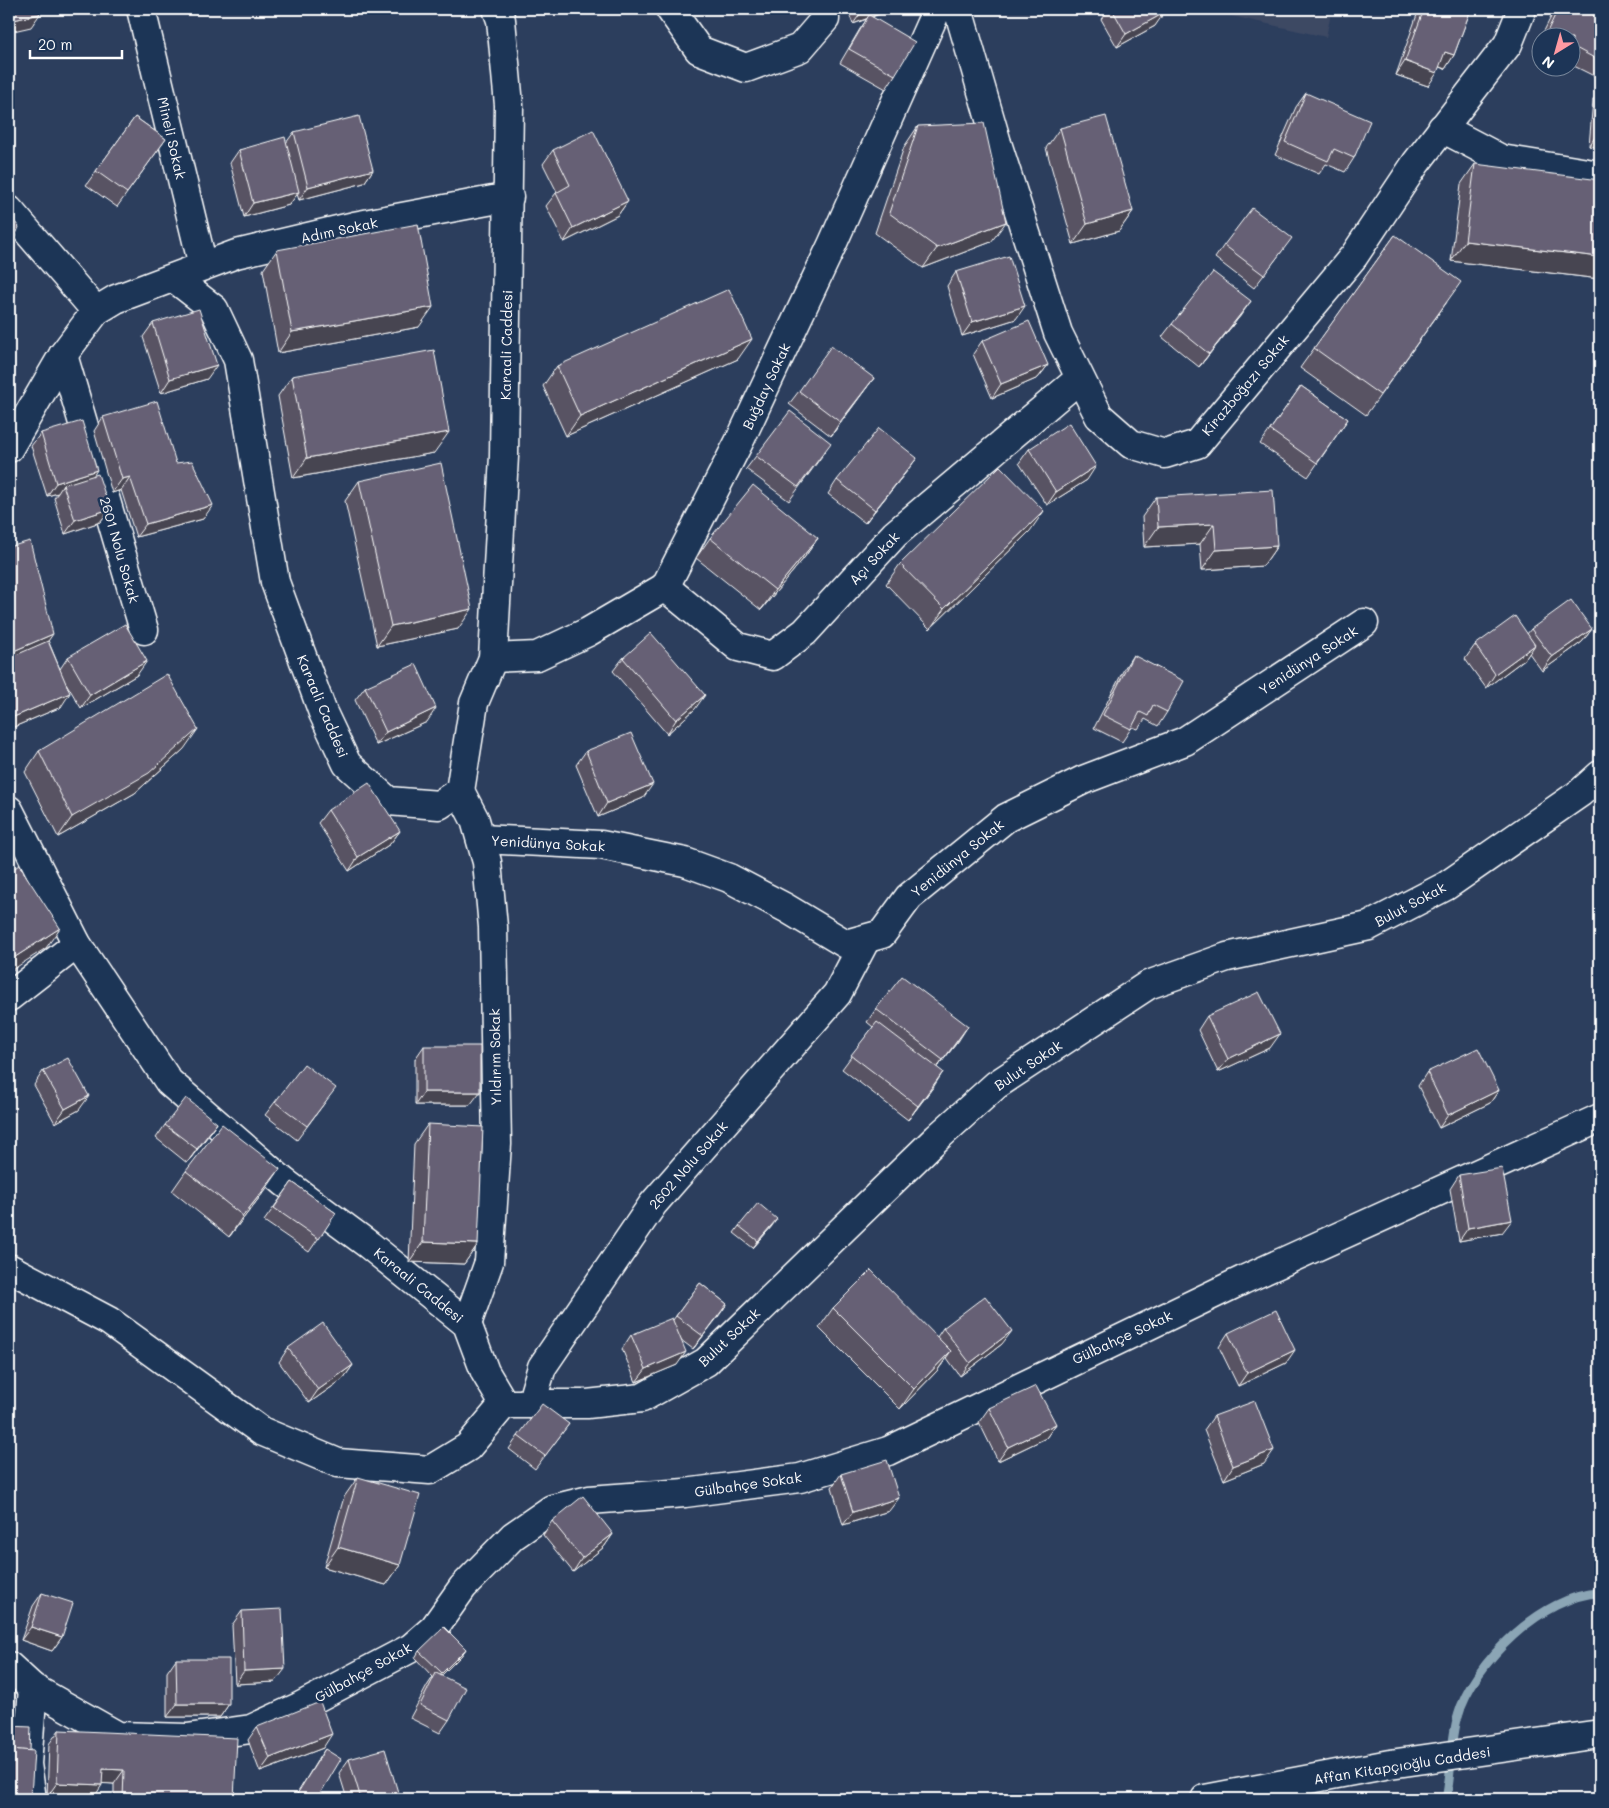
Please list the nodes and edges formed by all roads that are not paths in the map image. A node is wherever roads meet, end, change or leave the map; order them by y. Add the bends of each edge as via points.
1 (141, 9) edge
2 (497, 9) edge
3 (670, 9) edge
4 (824, 9) edge
5 (937, 9) edge
6 (958, 9) edge
7 (1522, 9) edge
8 (1442, 128) junction
9 (1600, 175) edge
10 (509, 197) junction
11 (9, 210) edge
12 (203, 266) junction
13 (174, 278) junction
14 (96, 311) junction
15 (63, 356) junction
16 (1079, 379) junction
17 (9, 448) edge
18 (664, 587) junction
19 (1364, 623) dead end
20 (144, 630) dead end
21 (493, 658) junction
22 (1600, 775) edge
23 (460, 791) junction
24 (9, 810) edge
25 (481, 840) junction
26 (866, 939) junction
27 (77, 944) junction
28 (9, 996) edge
29 (1600, 1118) edge
30 (9, 1268) edge
31 (467, 1324) junction
32 (504, 1404) junction
33 (531, 1404) junction
34 (9, 1666) edge
35 (33, 1688) junction
36 (1600, 1734) edge
37 (32, 1799) edge
38 (1205, 1799) edge

1 - 12 street, Mineli Sokak
2 - 10 street, Karaali Caddesi via 501,20 509,105
3 - 4 street via 699,50 746,68 800,48 825,19
5 - 18 street, Buğday Sokak via 783,350
6 - 16 street, Kirazboğazı Sokak via 1058,333
7 - 8 street, Kirazboğazı Sokak via 1508,44
8 - 9 street via 1501,159
8 - 16 street, Kirazboğazı Sokak via 1354,256 1197,444 1165,454 1131,444 1100,416
10 - 12 street, Adım Sokak via 354,226 236,254
10 - 21 street, Karaali Caddesi via 504,456
11 - 14 street
12 - 13 street, Adım Sokak
13 - 14 street via 116,299
13 - 23 street, Karaali Caddesi via 214,309 238,360 275,582 323,713 347,764 388,801 439,805
14 - 15 street
15 - 17 street
15 - 20 street, 2601 Nolu Sokak
16 - 18 street, Açı Sokak via 895,534 805,632 773,656 738,647
18 - 21 street via 588,632 537,656
19 - 26 street, Yenidünya Sokak via 1185,741 1083,780 1006,818 909,897 882,934
21 - 23 street, Karaali Caddesi via 474,703
22 - 33 street, Bulut Sokak via 1580,794 1446,886 1368,926 1227,957 1148,985 996,1085 706,1362 642,1398 587,1404
23 - 25 street, Yıldırım Sokak
24 - 27 street, Karaali Caddesi
25 - 26 street, Yenidünya Sokak via 601,845 685,862 729,878 846,944
25 - 31 street, Yıldırım Sokak via 487,862 493,927 497,1144 489,1262
26 - 33 street, 2602 Nolu Sokak via 837,994 653,1204 542,1367
27 - 28 street
27 - 31 street, Karaali Caddesi via 169,1082 284,1182
29 - 35 street, Gülbahçe Sokak via 1243,1280 888,1451 800,1478 685,1493 589,1500 552,1509 513,1536 463,1587 434,1628 411,1648 250,1729 187,1738 118,1736
30 - 32 street via 109,1321 261,1431 338,1463 430,1470 468,1447
31 - 32 street, Karaali Caddesi via 485,1372
32 - 33 street, Bulut Sokak
34 - 35 street, Gülbahçe Sokak
35 - 37 street via 28,1764
36 - 38 street, Affan Kitapçıoğlu Caddesi via 1390,1764

